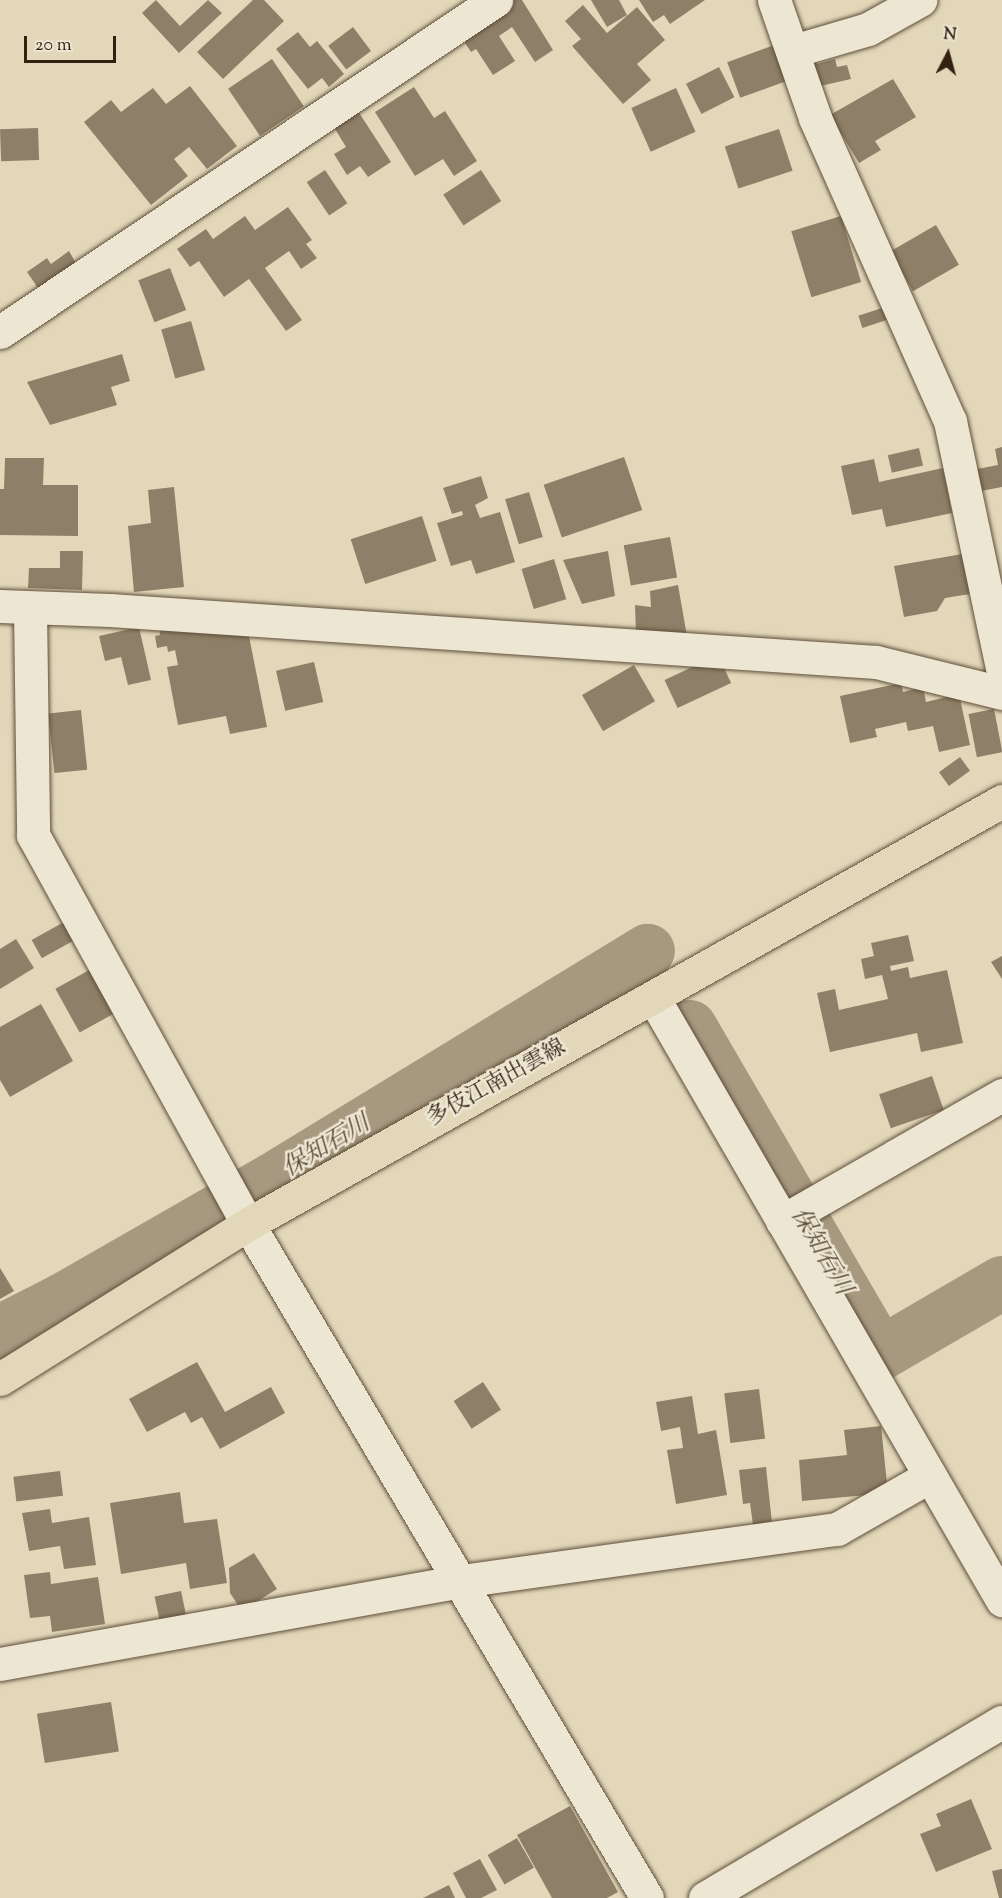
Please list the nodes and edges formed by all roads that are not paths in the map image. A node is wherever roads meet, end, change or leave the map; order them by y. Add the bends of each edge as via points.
1 (496, 0) edge
2 (774, 0) edge
3 (920, 0) edge
4 (793, 51) junction
5 (0, 332) edge
6 (15, 607) edge
7 (1002, 668) edge
8 (1002, 693) edge
9 (1002, 801) edge
10 (653, 997) junction
11 (1002, 1095) edge
12 (782, 1221) junction
13 (248, 1224) junction
14 (0, 1379) edge
15 (930, 1476) junction
16 (461, 1581) junction
17 (1002, 1600) edge
18 (0, 1664) edge
19 (1002, 1722) edge
20 (647, 1898) edge
21 (705, 1898) edge

1 - 5 street
2 - 4 street
3 - 4 street via 868,29
4 - 7 street via 815,118 950,421
6 - 8 street via 110,610 876,662
6 - 13 street via 33,835
9 - 10 main road, 多伎江南出雲線
10 - 12 street
10 - 13 main road, 多伎江南出雲線
11 - 12 street
12 - 15 street
13 - 14 main road, 多伎江南出雲線
13 - 16 street
15 - 16 street via 837,1528
15 - 17 street
16 - 18 street
16 - 20 street
19 - 21 street

